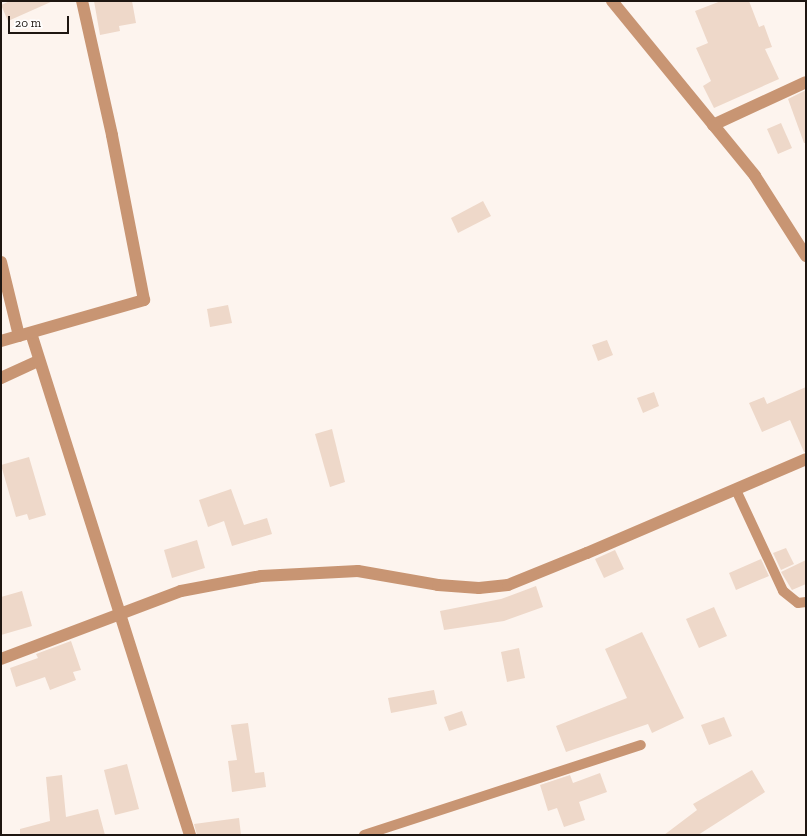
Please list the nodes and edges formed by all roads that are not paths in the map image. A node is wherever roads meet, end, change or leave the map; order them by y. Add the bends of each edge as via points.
1 (82, 1) edge
2 (612, 1) edge
3 (806, 82) edge
4 (714, 125) junction
5 (806, 256) edge
6 (1, 262) edge
7 (31, 333) junction
8 (19, 336) junction
9 (1, 341) edge
10 (38, 360) junction
11 (1, 378) edge
12 (806, 459) edge
13 (736, 490) junction
14 (806, 602) edge
15 (120, 613) junction
16 (1, 659) edge
17 (641, 745) dead end
18 (190, 835) edge
19 (364, 835) edge

1 - 7 street via 112,135 144,300
2 - 4 street
3 - 4 street
4 - 5 street via 755,176
6 - 8 street
7 - 8 street
7 - 10 street
8 - 9 street
10 - 11 street
10 - 15 street
12 - 13 street
13 - 14 lane via 783,591 798,603
13 - 15 street via 508,584 479,588 438,585 358,571 261,576 181,592
15 - 16 street
15 - 18 street
17 - 19 lane

